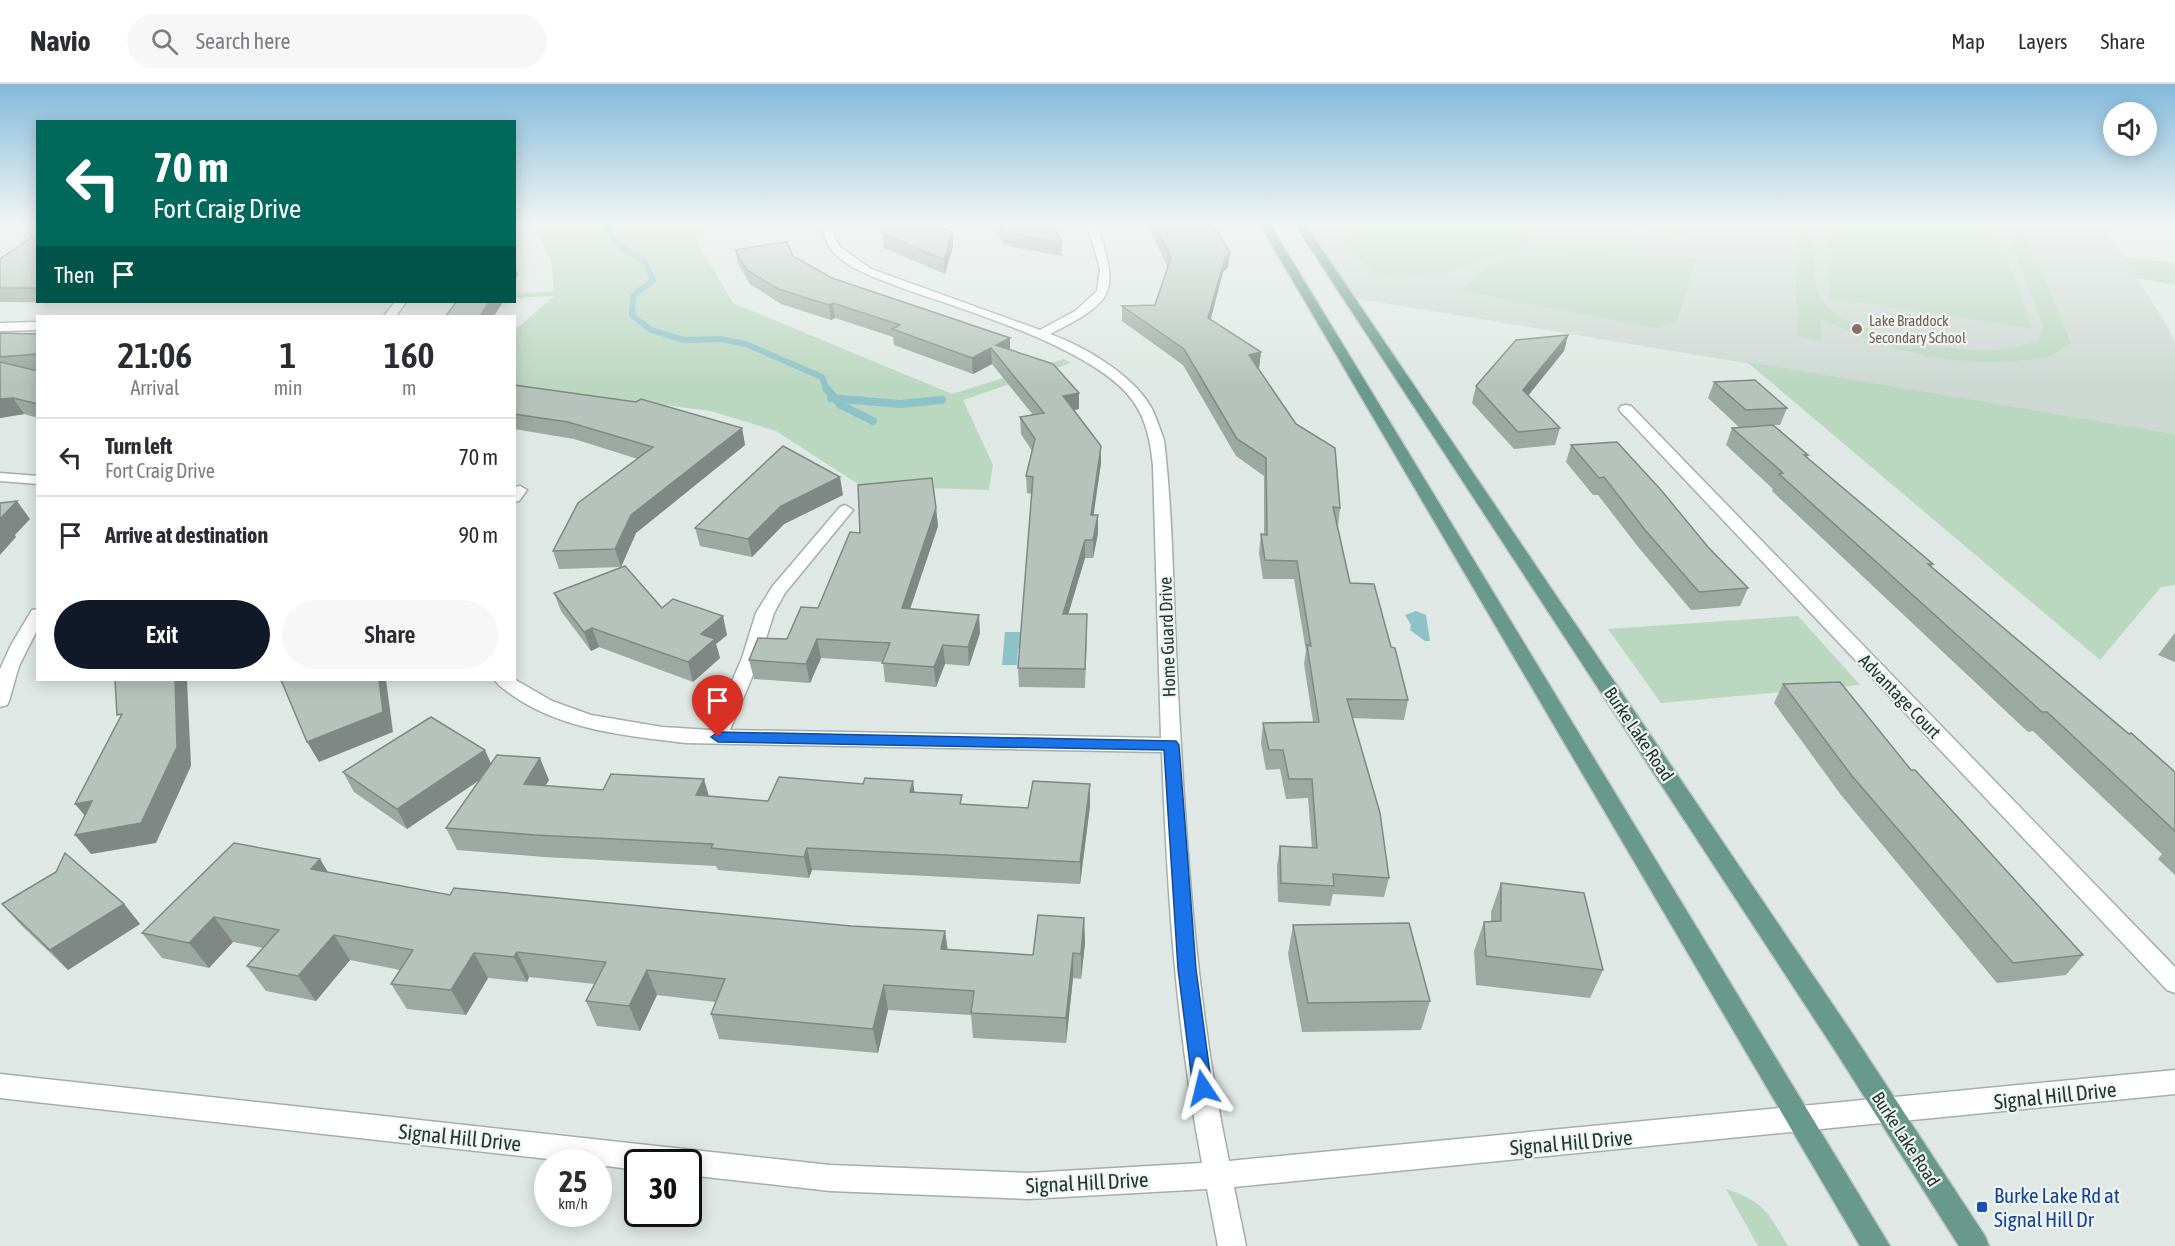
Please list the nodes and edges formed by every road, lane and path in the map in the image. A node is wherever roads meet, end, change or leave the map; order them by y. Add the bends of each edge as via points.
1 (884, 277) edge
2 (1105, 277) edge
3 (1296, 277) edge
4 (1334, 277) edge
5 (36, 326) edge
6 (0, 327) edge
7 (1041, 334) junction
8 (1626, 409) dead end
9 (0, 477) edge
10 (36, 480) edge
11 (845, 510) dead end
12 (36, 617) edge
13 (506, 681) edge
14 (0, 701) edge
15 (718, 737) junction
16 (1171, 745) junction
17 (2175, 983) edge
18 (2175, 1082) edge
19 (0, 1086) edge
20 (1887, 1111) junction
21 (1802, 1120) junction
22 (1219, 1175) junction
23 (1232, 1246) edge
24 (1876, 1246) edge
25 (1975, 1246) edge

1 - 7 street, Home Guard Drive
2 - 7 street via 1103,290 1094,303
3 - 21 main road
4 - 20 main road, Burke Lake Road
5 - 6 street
7 - 16 street, Home Guard Drive via 1073,348 1114,374 1136,396 1151,421 1160,466
8 - 17 street, Advantage Court
9 - 10 street
11 - 15 street via 778,591 765,613
12 - 14 street via 7,670
13 - 15 street via 542,704 571,716 610,726
15 - 16 street
16 - 22 street, Home Guard Drive via 1187,969 1198,1066
18 - 20 street, Signal Hill Drive
19 - 22 street, Signal Hill Drive via 830,1178 1028,1186
20 - 21 street, Signal Hill Drive
20 - 25 main road, Burke Lake Road
21 - 22 street, Signal Hill Drive
21 - 24 main road
22 - 23 street, Home Guard Drive

